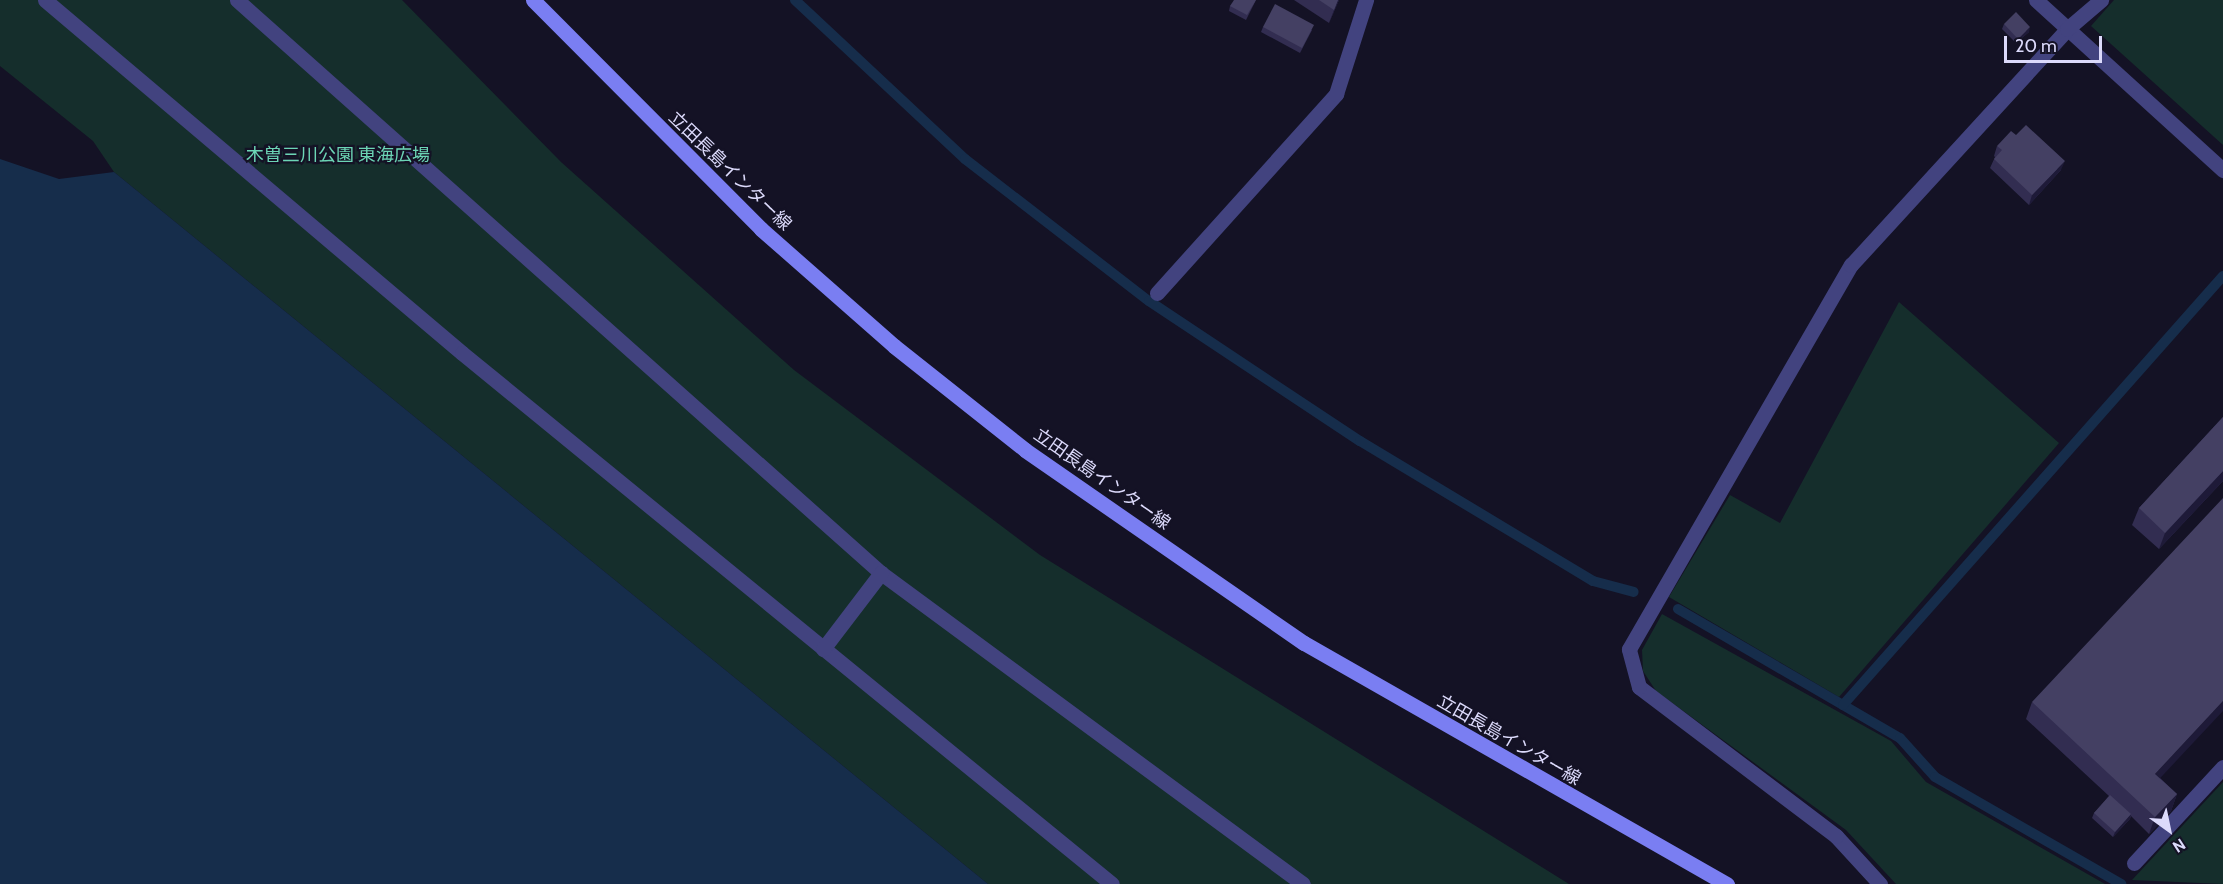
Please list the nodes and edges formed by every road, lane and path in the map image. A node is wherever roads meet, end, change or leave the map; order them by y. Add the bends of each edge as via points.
1 (45, 0) edge
2 (237, 0) edge
3 (533, 0) edge
4 (1366, 0) edge
5 (2036, 0) edge
6 (2101, 0) edge
7 (2067, 29) junction
8 (2223, 170) edge
9 (1157, 292) dead end
10 (881, 573) junction
11 (823, 649) junction
12 (2223, 767) edge
13 (2134, 864) dead end
14 (1112, 884) edge
15 (1303, 884) edge
16 (1727, 884) edge
17 (1880, 884) edge

1 - 11 street via 227,158
2 - 10 street
3 - 16 main road, 立田長島インター線 via 761,229 894,346 1025,450 1304,643
4 - 9 street via 1336,94
5 - 7 street
6 - 7 street
7 - 8 street
7 - 17 street via 1851,265 1629,649 1639,687 1836,836
10 - 11 street
10 - 15 street
11 - 14 street
12 - 13 street

